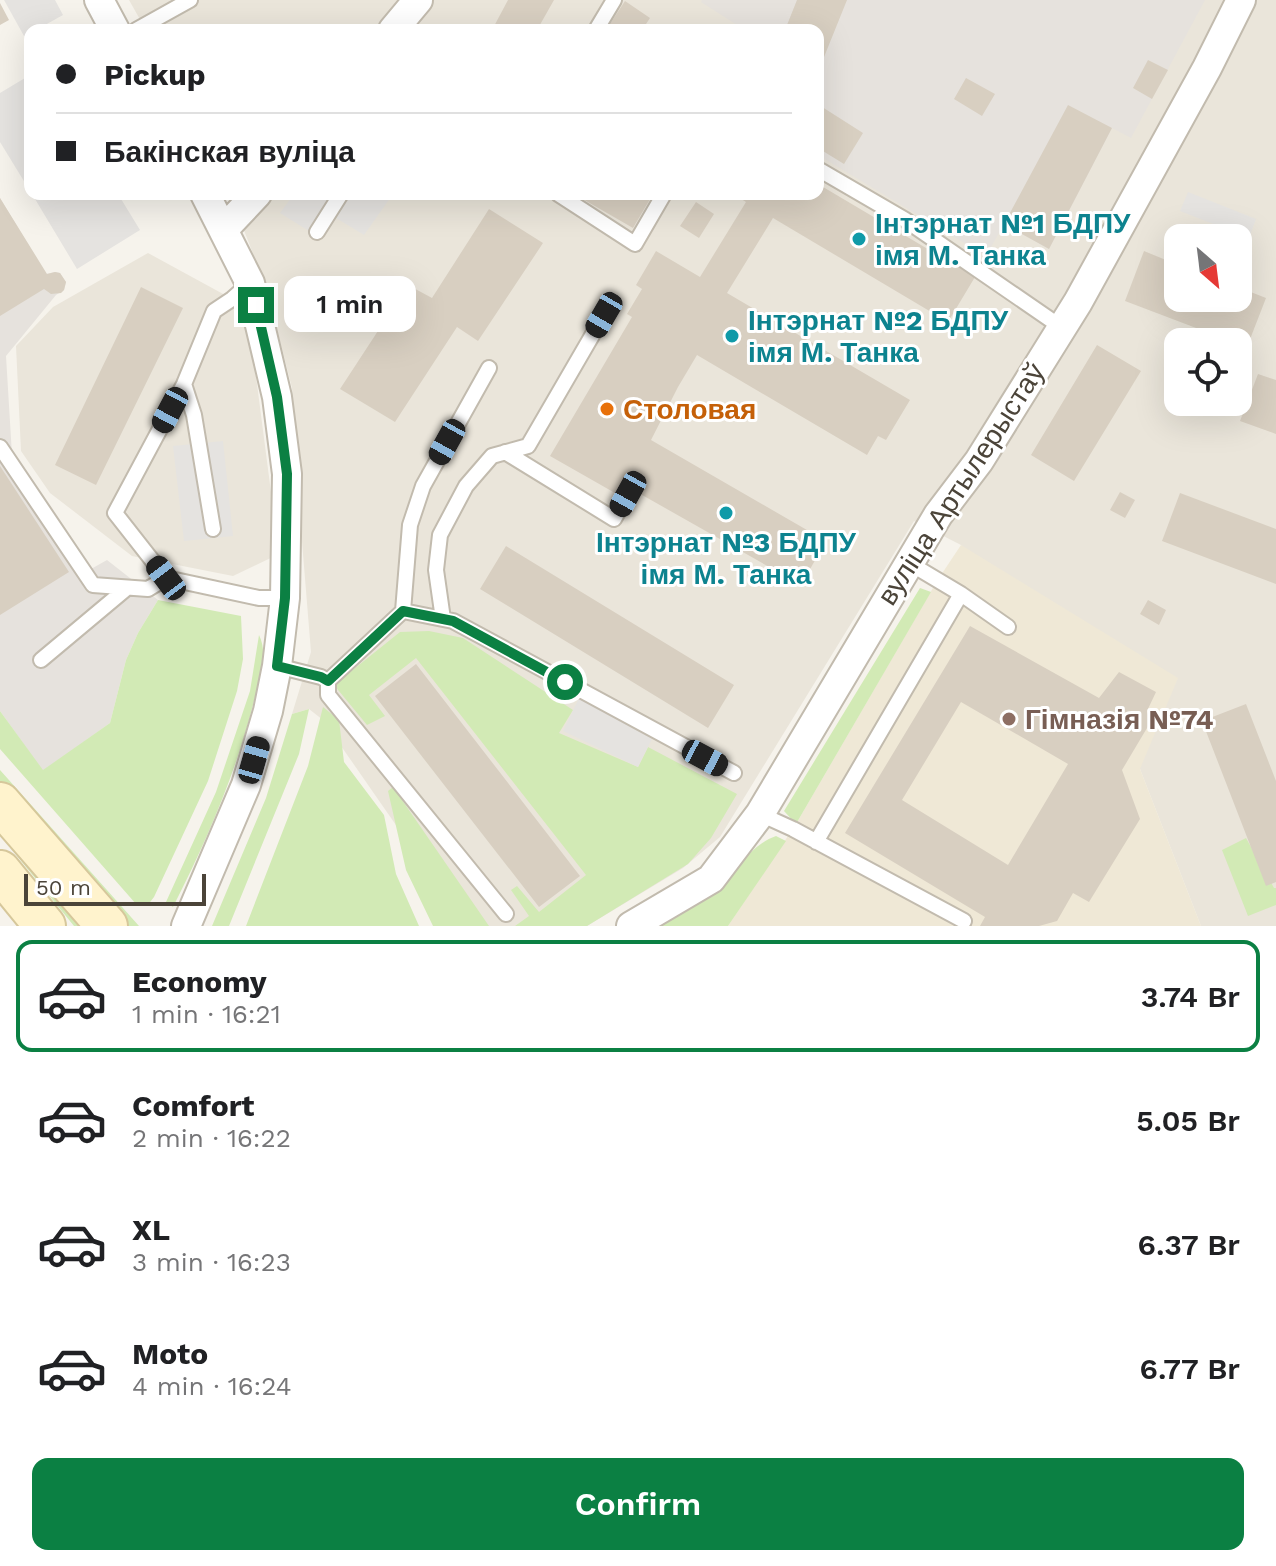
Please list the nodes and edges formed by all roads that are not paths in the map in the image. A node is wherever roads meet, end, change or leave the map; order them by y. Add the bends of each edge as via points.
1 (99, 0) edge
2 (190, 0) edge
3 (418, 0) edge
4 (614, 0) edge
5 (1241, 0) edge
6 (112, 24) edge
7 (147, 24) edge
8 (398, 24) edge
9 (600, 24) edge
10 (824, 172) edge
11 (208, 200) edge
12 (251, 200) edge
13 (337, 200) edge
14 (567, 200) edge
15 (661, 200) edge
16 (224, 229) junction
17 (317, 232) dead end
18 (250, 283) junction
19 (604, 315) dead end
20 (1061, 327) junction
21 (489, 368) dead end
22 (184, 384) junction
23 (0, 447) edge
24 (505, 452) junction
25 (628, 494) dead end
26 (213, 529) dead end
27 (909, 563) junction
28 (166, 578) junction
29 (127, 588) junction
30 (961, 594) junction
31 (285, 598) junction
32 (403, 611) junction
33 (443, 619) junction
34 (1008, 627) dead end
35 (41, 660) dead end
36 (277, 666) junction
37 (328, 681) junction
38 (734, 773) dead end
39 (0, 803) edge
40 (760, 814) junction
41 (816, 842) junction
42 (0, 871) edge
43 (506, 914) dead end
44 (964, 921) dead end
45 (45, 926) edge
46 (107, 926) edge
47 (186, 926) edge
48 (631, 926) edge

1 - 6 street
2 - 7 lane
3 - 8 street
4 - 9 lane
5 - 20 street, вуліца Артылерыстаў
10 - 20 lane via 904,219
11 - 16 street
12 - 16 street
13 - 17 lane
14 - 15 lane via 635,244
16 - 18 street
18 - 22 lane via 214,311
18 - 31 street via 277,397 287,474
19 - 24 lane via 528,446
20 - 27 street, вуліца Артылерыстаў
21 - 32 lane via 423,486 410,525
22 - 26 lane
22 - 28 lane via 115,513
23 - 29 lane via 93,585
24 - 25 lane via 614,519
24 - 33 lane via 492,456 466,486 440,535 436,570
27 - 30 lane
27 - 40 street, вуліца Артылерыстаў
28 - 29 lane via 148,589
28 - 31 lane via 259,598
29 - 35 lane
30 - 34 lane
30 - 41 lane
31 - 36 street
32 - 33 lane
32 - 37 lane
33 - 38 lane
36 - 37 lane
36 - 47 street via 246,785
37 - 43 lane via 328,695
39 - 46 main road
40 - 41 lane
40 - 48 street, вуліца Артылерыстаў via 711,879
41 - 44 lane
42 - 45 main road

